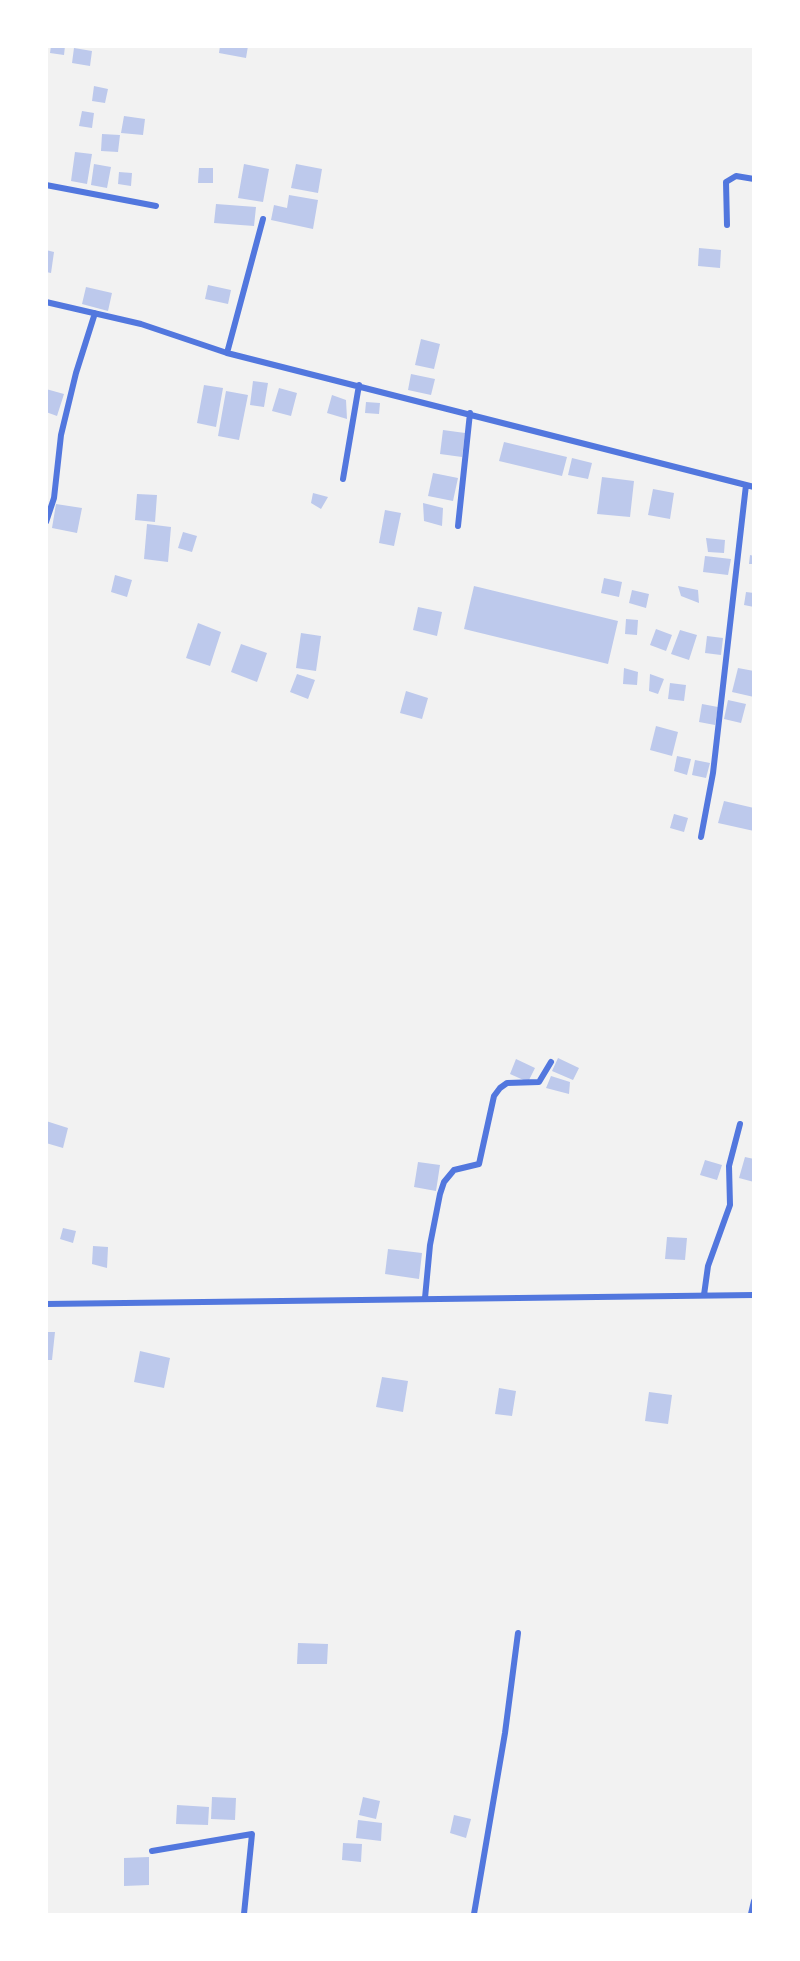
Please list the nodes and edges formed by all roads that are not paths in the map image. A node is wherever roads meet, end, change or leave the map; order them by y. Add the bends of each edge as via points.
1 (753, 178) edge
2 (46, 185) edge
3 (156, 206) dead end
4 (263, 219) dead end
5 (727, 225) dead end
6 (46, 302) edge
7 (95, 314) junction
8 (227, 353) junction
9 (359, 386) junction
10 (470, 413) junction
11 (344, 479) dead end
12 (746, 486) junction
13 (753, 487) edge
14 (46, 522) edge
15 (458, 526) dead end
16 (701, 837) dead end
17 (550, 1062) dead end
18 (740, 1124) dead end
19 (704, 1295) junction
20 (753, 1295) edge
21 (426, 1298) junction
22 (46, 1304) edge
23 (518, 1633) dead end
24 (152, 1851) dead end
25 (753, 1901) edge
26 (244, 1914) edge
27 (474, 1914) edge
28 (751, 1914) edge

1 - 5 street via 736,176 726,182
2 - 3 street
4 - 8 street
6 - 7 street
7 - 8 street via 141,324
7 - 14 street via 73,384 54,498
8 - 9 street
9 - 10 street
9 - 11 street
10 - 12 street
10 - 15 street
12 - 13 street
12 - 16 street via 713,773
17 - 21 street via 539,1082 507,1083 500,1088 494,1096 482,1159 477,1166 454,1170 444,1182 430,1245
18 - 19 street via 729,1166 730,1205 708,1266
19 - 20 street
19 - 21 street
21 - 22 street
23 - 27 street
24 - 26 street via 252,1834
25 - 28 street

